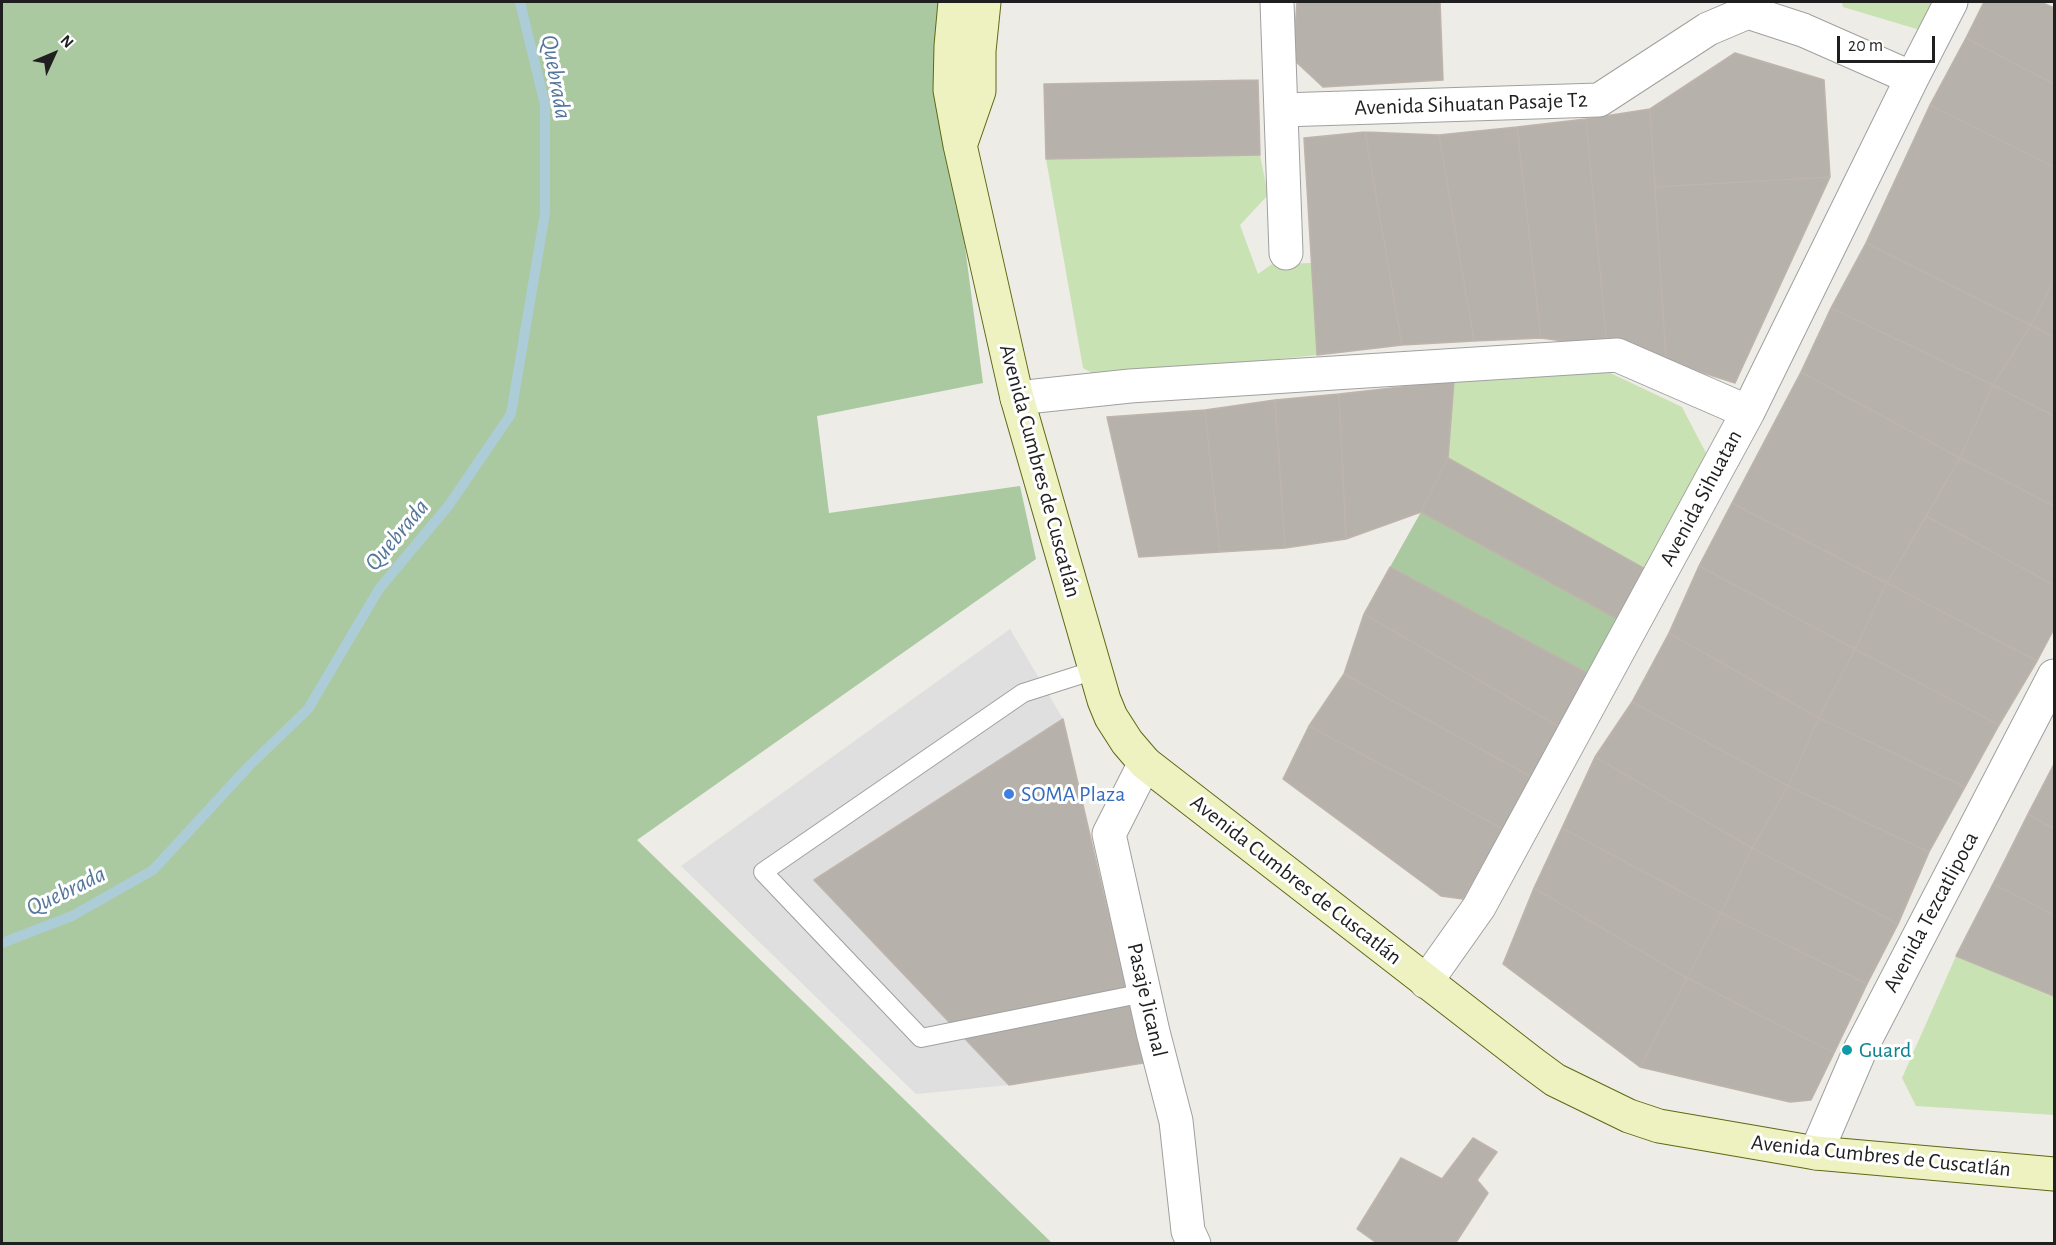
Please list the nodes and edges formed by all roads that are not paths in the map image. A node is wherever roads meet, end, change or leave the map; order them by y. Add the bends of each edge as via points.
1 (955, 2) edge
2 (984, 2) edge
3 (1277, 2) edge
4 (1952, 2) edge
5 (1912, 78) junction
6 (1281, 110) junction
7 (960, 145) junction
8 (1286, 253) dead end
9 (1017, 398) junction
10 (1748, 412) junction
11 (1095, 670) junction
12 (2055, 676) edge
13 (1145, 763) junction
14 (1426, 982) junction
15 (1144, 993) junction
16 (1816, 1153) junction
17 (2055, 1174) edge
18 (1194, 1244) edge

1 - 7 main road, Avenida Cumbres de Cuscatlán via 950,90
2 - 7 main road via 979,92
3 - 6 street
4 - 5 street, Avenida Sihuatan
5 - 6 street, Avenida Sihuatan Pasaje T2 via 1803,30 1748,12 1708,29 1599,100
5 - 10 street, Avenida Sihuatan
6 - 8 street
7 - 9 main road, Avenida Cumbres de Cuscatlán
9 - 10 street via 1130,386 1617,355
9 - 11 main road, Avenida Cumbres de Cuscatlán
10 - 14 street, Avenida Sihuatan via 1479,907
11 - 13 main road, Avenida Cumbres de Cuscatlán via 1111,717
11 - 15 lane via 1023,693 763,872 921,1038
12 - 16 street, Avenida Tezcatlipoca via 1861,1048
13 - 14 main road, Avenida Cumbres de Cuscatlán
13 - 15 street, Pasaje Jicanal via 1109,834
14 - 16 main road, Avenida Cumbres de Cuscatlán via 1555,1080 1629,1116 1659,1126
15 - 18 street, Pasaje Jicanal via 1176,1121 1188,1231
16 - 17 main road, Avenida Cumbres de Cuscatlán

